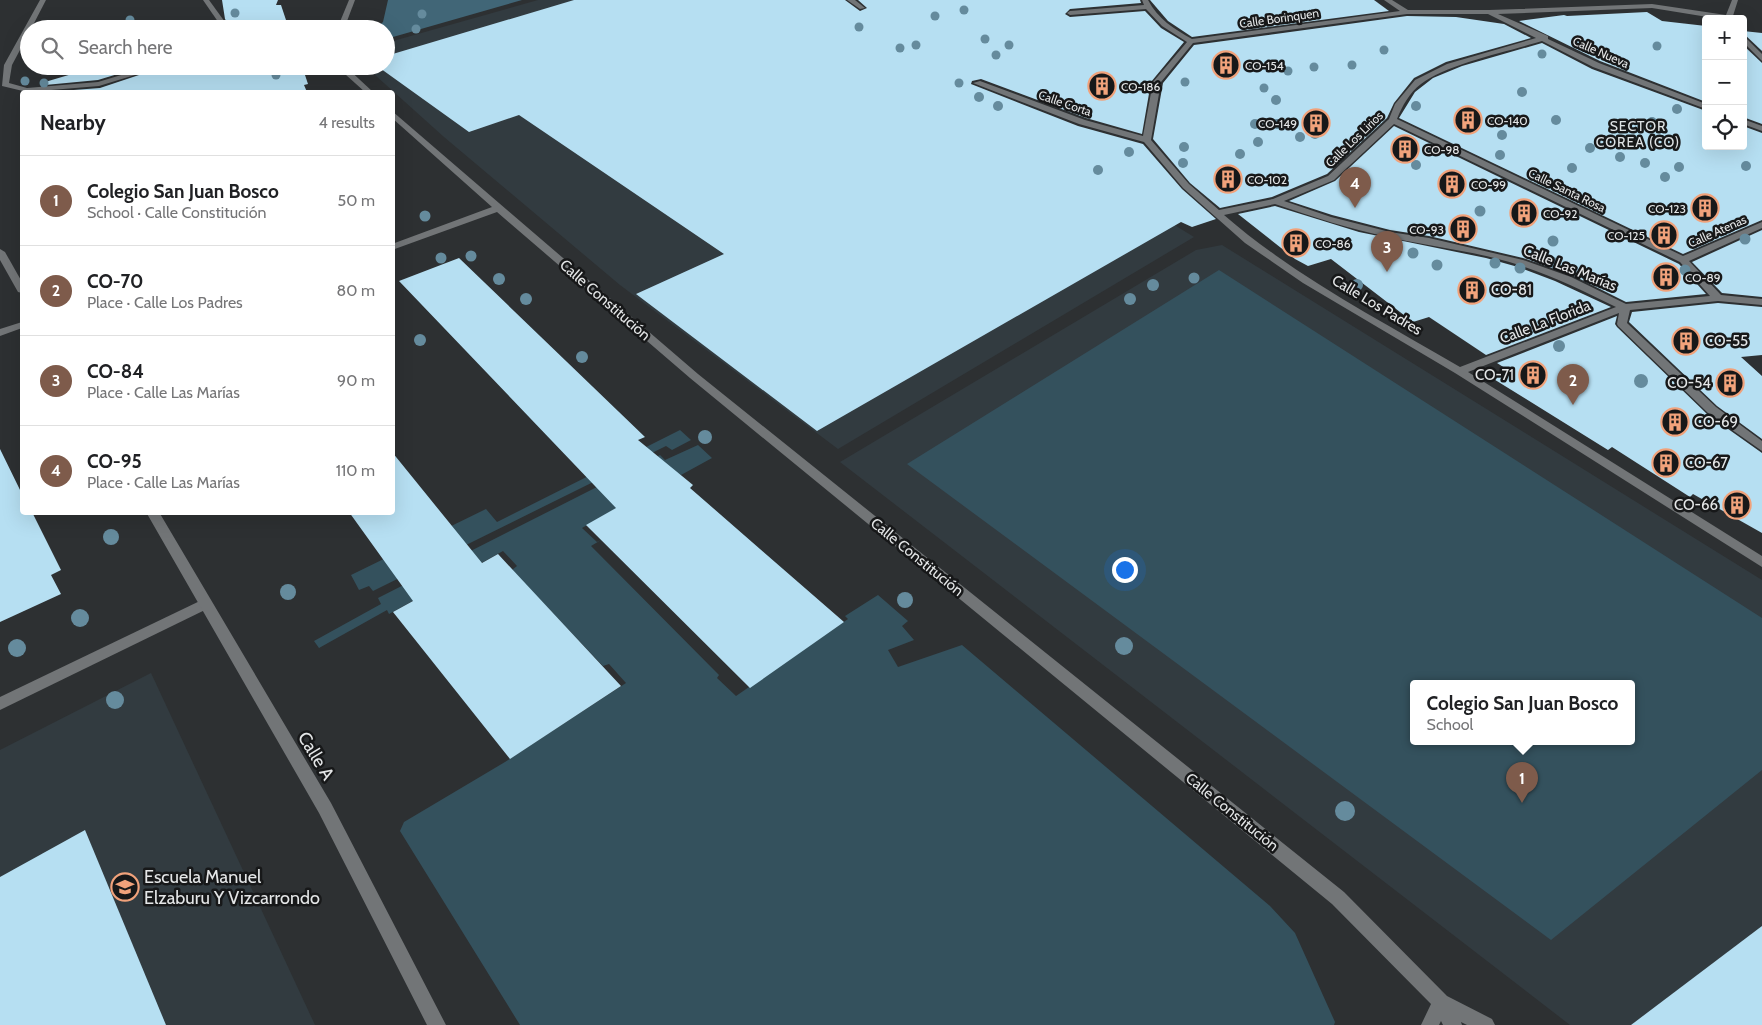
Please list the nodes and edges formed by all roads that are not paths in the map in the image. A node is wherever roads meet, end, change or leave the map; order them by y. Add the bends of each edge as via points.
1 (43, 0) edge
2 (206, 0) edge
3 (352, 0) edge
4 (850, 0) edge
5 (1387, 0) edge
6 (1735, 0) edge
7 (1146, 4) edge
8 (862, 8) dead end
9 (1407, 12) junction
10 (1489, 12) junction
11 (1070, 13) dead end
12 (1710, 15) edge
13 (1731, 15) edge
14 (32, 20) edge
15 (220, 20) edge
16 (344, 20) edge
17 (1544, 38) junction
18 (1191, 41) junction
19 (1747, 42) edge
20 (20, 43) edge
21 (1762, 59) edge
22 (130, 75) edge
23 (350, 75) edge
24 (977, 83) dead end
25 (27, 90) edge
26 (27, 90) edge
27 (367, 90) edge
28 (1702, 105) edge
29 (395, 116) edge
30 (1393, 120) junction
31 (1747, 123) edge
32 (1762, 129) edge
33 (1147, 140) junction
34 (1276, 201) junction
35 (498, 208) junction
36 (1218, 213) junction
37 (1762, 225) edge
38 (395, 246) edge
39 (0, 252) edge
40 (1683, 260) junction
41 (20, 287) edge
42 (1718, 298) junction
43 (1762, 302) edge
44 (1625, 307) junction
45 (20, 326) edge
46 (0, 333) edge
47 (1459, 372) junction
48 (1762, 447) edge
49 (154, 515) edge
50 (1762, 562) edge
51 (204, 604) junction
52 (0, 704) edge
53 (1441, 1002) junction
54 (437, 1025) edge
55 (1430, 1025) edge
56 (1453, 1025) edge
57 (1486, 1025) edge

1 - 14 street
2 - 15 street
3 - 16 street
4 - 8 street
5 - 9 street
6 - 13 street
7 - 11 street
7 - 18 street via 1170,30
9 - 10 street, Calle Borinquen
9 - 18 street, Calle Borinquen
10 - 12 street, Calle Borinquen via 1652,6
10 - 17 street, Calle Nueva
17 - 28 street, Calle Nueva via 1596,65
17 - 30 street, Calle Los Lirios via 1450,66 1418,82 1398,104
18 - 33 street via 1157,82
19 - 21 street
20 - 25 street via 8,66 5,84
22 - 26 street via 99,84
23 - 27 street
24 - 33 street, Calle Corta via 1082,122
29 - 35 street, Calle Constitución
30 - 34 street, Calle Los Lirios via 1331,178
30 - 40 street, Calle Santa Rosa
31 - 32 street
33 - 36 street, Calle Los Padres via 1186,186
34 - 36 street, Calle Los Lirios
34 - 44 street, Calle Las Marías via 1390,235 1520,262 1567,279
35 - 38 street
35 - 53 street, Calle Constitución via 694,376 1338,898
36 - 47 street, Calle Los Padres via 1248,241 1307,281
37 - 40 street, Calle Atenas
39 - 41 street
40 - 42 street, Calle Santa Rosa
42 - 43 street, Calle La Florida
42 - 44 street, Calle La Florida
44 - 47 street, Calle La Florida
44 - 48 street, Calle Las Marías via 1622,324 1712,410
45 - 46 street
47 - 50 street, Calle Los Padres
49 - 51 street, Calle A
51 - 52 street
51 - 54 street, Calle A via 325,808
53 - 55 street
53 - 56 street, Calle Constitución
53 - 57 street, Calle Constitución

